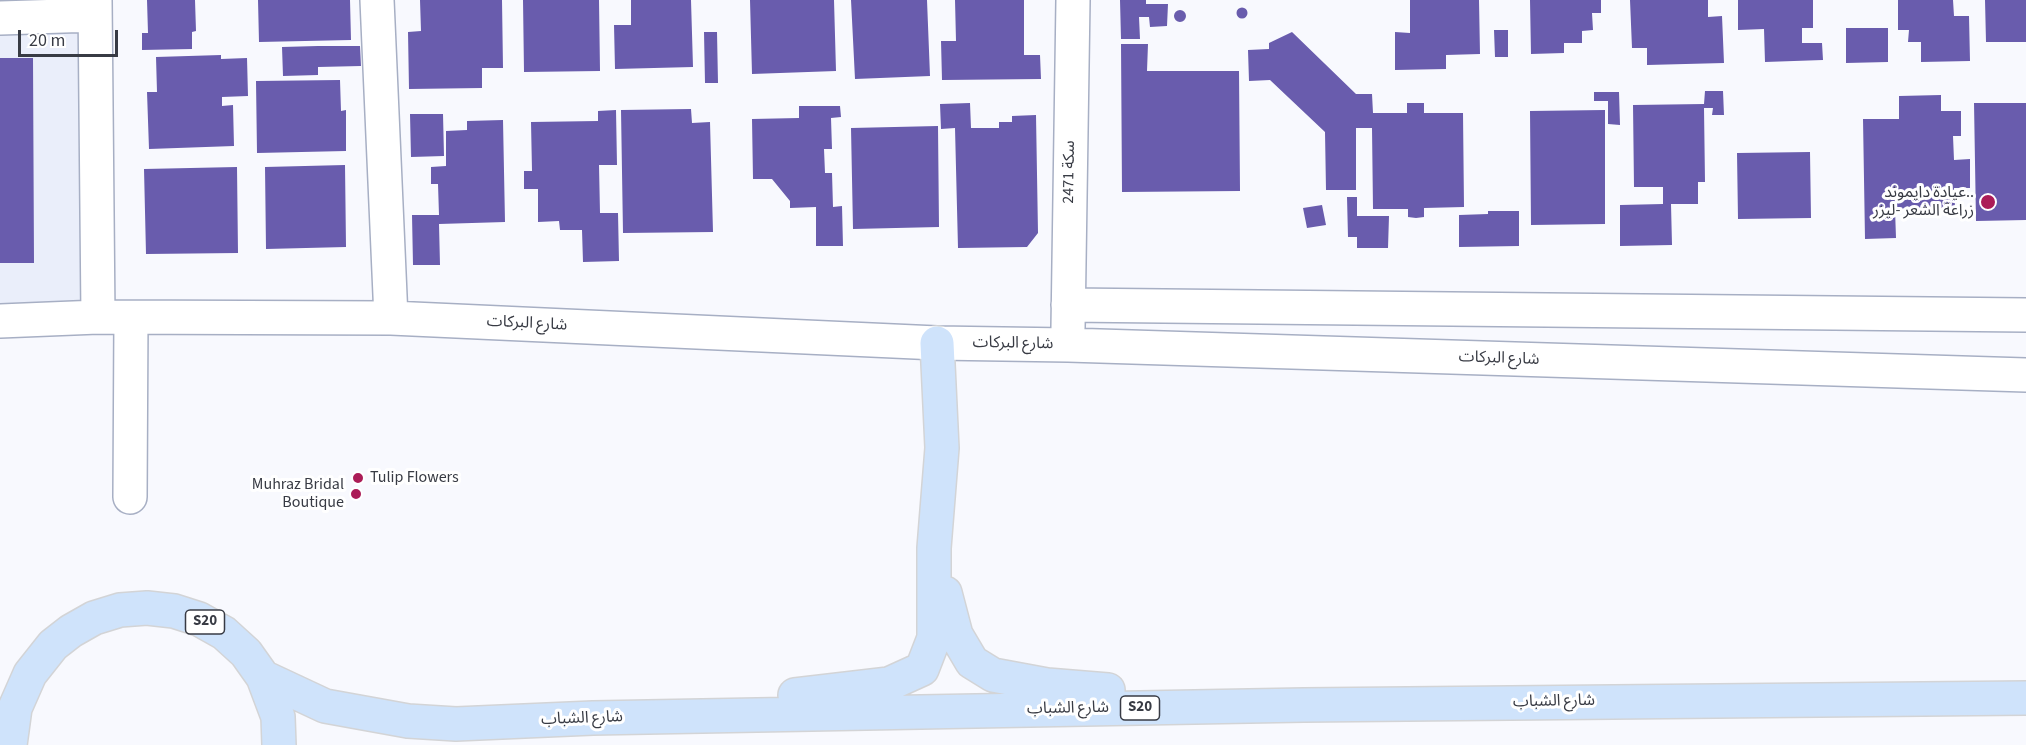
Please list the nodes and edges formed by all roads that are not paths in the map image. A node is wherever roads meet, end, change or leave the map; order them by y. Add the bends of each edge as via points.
1 (376, 0) edge
2 (1073, 0) edge
3 (95, 7) edge
4 (0, 18) edge
5 (1068, 305) junction
6 (2026, 315) edge
7 (98, 317) junction
8 (131, 318) junction
9 (391, 318) junction
10 (0, 321) edge
11 (937, 343) junction
12 (1068, 345) junction
13 (2026, 375) edge
14 (130, 497) dead end
15 (934, 548) junction
16 (53, 645) junction
17 (263, 677) junction
18 (0, 678) edge
19 (2026, 698) edge
20 (1304, 705) junction
21 (593, 718) junction
22 (10, 745) edge
23 (279, 745) edge

1 - 9 street
2 - 5 street, سكة 2471
3 - 4 street
3 - 7 street
5 - 6 street
5 - 12 street, سكة 2471
7 - 8 street, شارع البركات
7 - 10 street, شارع البركات
8 - 9 street, شارع البركات
8 - 14 street
9 - 11 street, شارع البركات
11 - 12 street, شارع البركات
11 - 15 main road via 942,448
12 - 13 street, شارع البركات
15 - 20 main road via 956,634 972,662 993,675 1047,685
15 - 21 main road via 934,638 922,669 889,684
16 - 17 main road, S20 via 94,618 120,610 174,611 225,633
16 - 18 main road, S20
16 - 22 main road, S20 via 30,674 15,708
17 - 21 main road, شارع الشباب / S20 via 325,706 408,721 456,724
17 - 23 main road, S20 via 278,717
19 - 20 main road, شارع الشباب / S20
20 - 21 main road, شارع الشباب / S20

